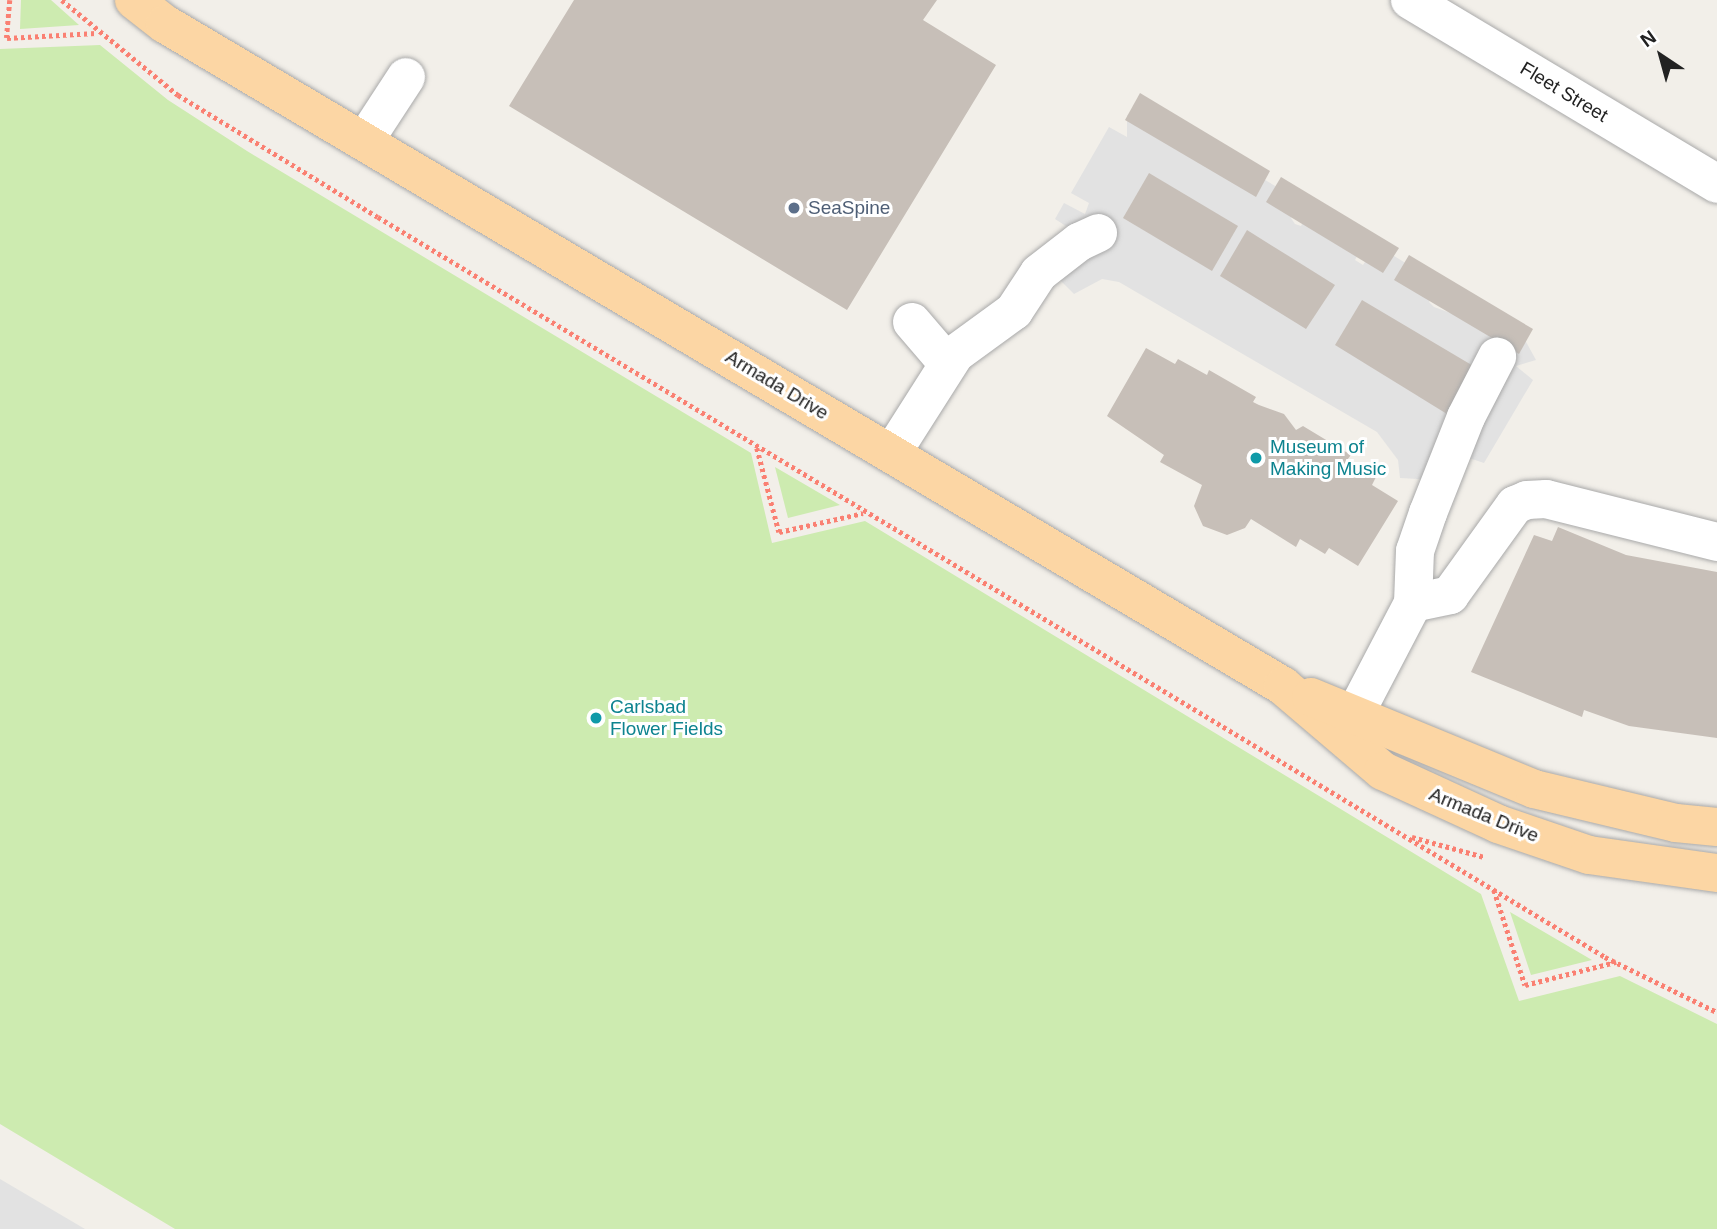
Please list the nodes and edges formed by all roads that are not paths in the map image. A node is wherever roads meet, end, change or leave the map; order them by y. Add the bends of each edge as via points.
1 (134, 0) edge
2 (180, 0) edge
3 (1410, 0) edge
4 (406, 77) dead end
5 (270, 83) junction
6 (365, 140) junction
7 (1717, 184) edge
8 (1098, 233) dead end
9 (912, 322) dead end
10 (1497, 357) dead end
11 (948, 364) junction
12 (892, 453) junction
13 (1717, 542) edge
14 (1413, 603) junction
15 (1283, 686) junction
16 (1355, 715) junction
17 (1717, 827) edge
18 (1717, 873) edge

1 - 5 main road, Armada Drive via 165,24
2 - 5 main road, Armada Drive
3 - 7 street, Fleet Street
4 - 6 street
5 - 6 main road, Armada Drive
6 - 12 main road, Armada Drive
8 - 11 street via 1039,273 1014,311
9 - 11 street
10 - 14 street via 1466,417 1415,551
11 - 12 street
12 - 15 main road, Armada Drive
13 - 14 street via 1546,499 1527,499 1515,505 1450,595
14 - 16 street
15 - 16 main road, Armada Drive
15 - 18 main road, Armada Drive via 1383,771 1497,824 1589,855
16 - 17 main road, Armada Drive via 1534,789 1676,823

